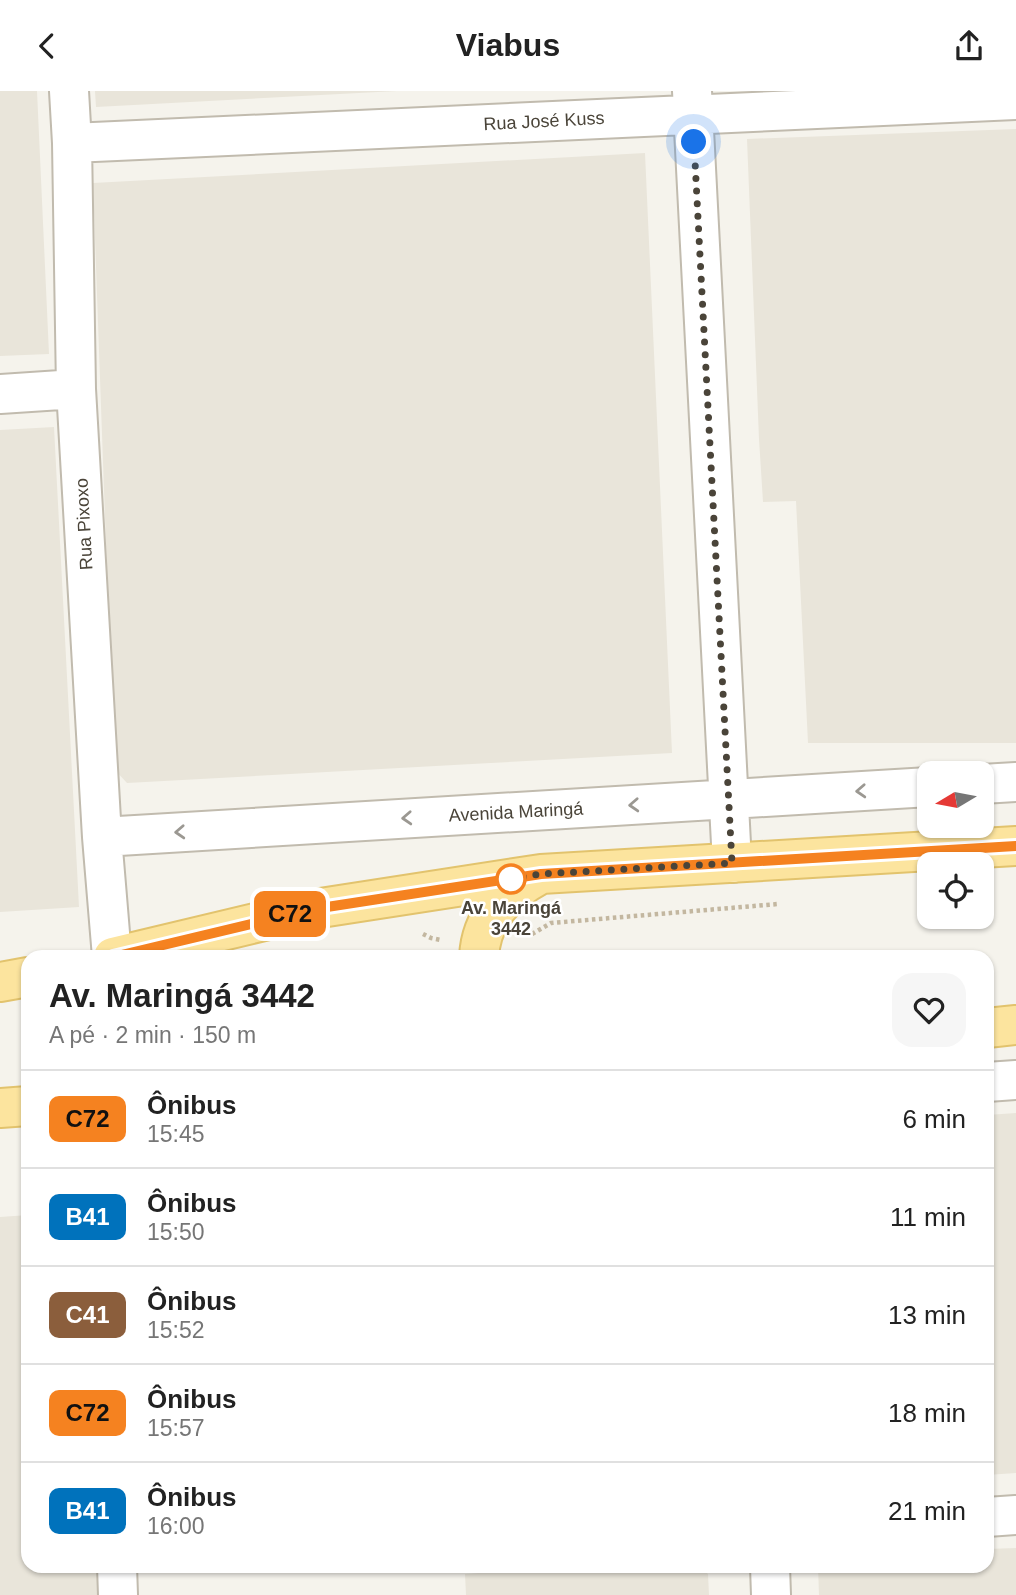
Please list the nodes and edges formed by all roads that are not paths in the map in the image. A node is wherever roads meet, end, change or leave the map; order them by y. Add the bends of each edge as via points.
1 (69, 91) edge
2 (1016, 100) edge
3 (692, 103) edge
4 (72, 143) junction
5 (76, 389) junction
6 (0, 394) edge
7 (1016, 782) edge
8 (994, 783) edge
9 (917, 788) edge
10 (727, 799) junction
11 (102, 837) junction
12 (1016, 846) edge
13 (732, 863) junction
14 (541, 874) junction
15 (111, 950) edge
16 (141, 950) edge
17 (479, 950) edge
18 (21, 978) edge
19 (0, 982) edge
20 (1016, 1025) edge
21 (994, 1027) edge
22 (1016, 1080) edge
23 (994, 1082) edge
24 (21, 1106) edge
25 (0, 1108) edge
26 (1016, 1515) edge
27 (994, 1517) edge
28 (117, 1573) edge
29 (770, 1573) edge
30 (118, 1595) edge
31 (771, 1595) edge

1 - 4 street, Rua Pixoxo
2 - 3 street, Rua José Kuss
3 - 4 street, Rua José Kuss
3 - 10 street
4 - 5 street, Rua Pixoxo
5 - 6 street
5 - 11 street, Rua Pixoxo
7 - 8 street
9 -> 10 street, Avenida Maringá
10 -> 11 street, Avenida Maringá
10 - 13 street
11 - 15 street, Rua Pixoxo
12 - 13 main road
13 - 14 main road
14 - 16 main road via 314,909
14 - 17 main road via 507,896 488,921
18 - 19 main road
20 - 21 main road
22 - 23 street
24 - 25 main road
26 - 27 street
28 - 30 street
29 - 31 street

